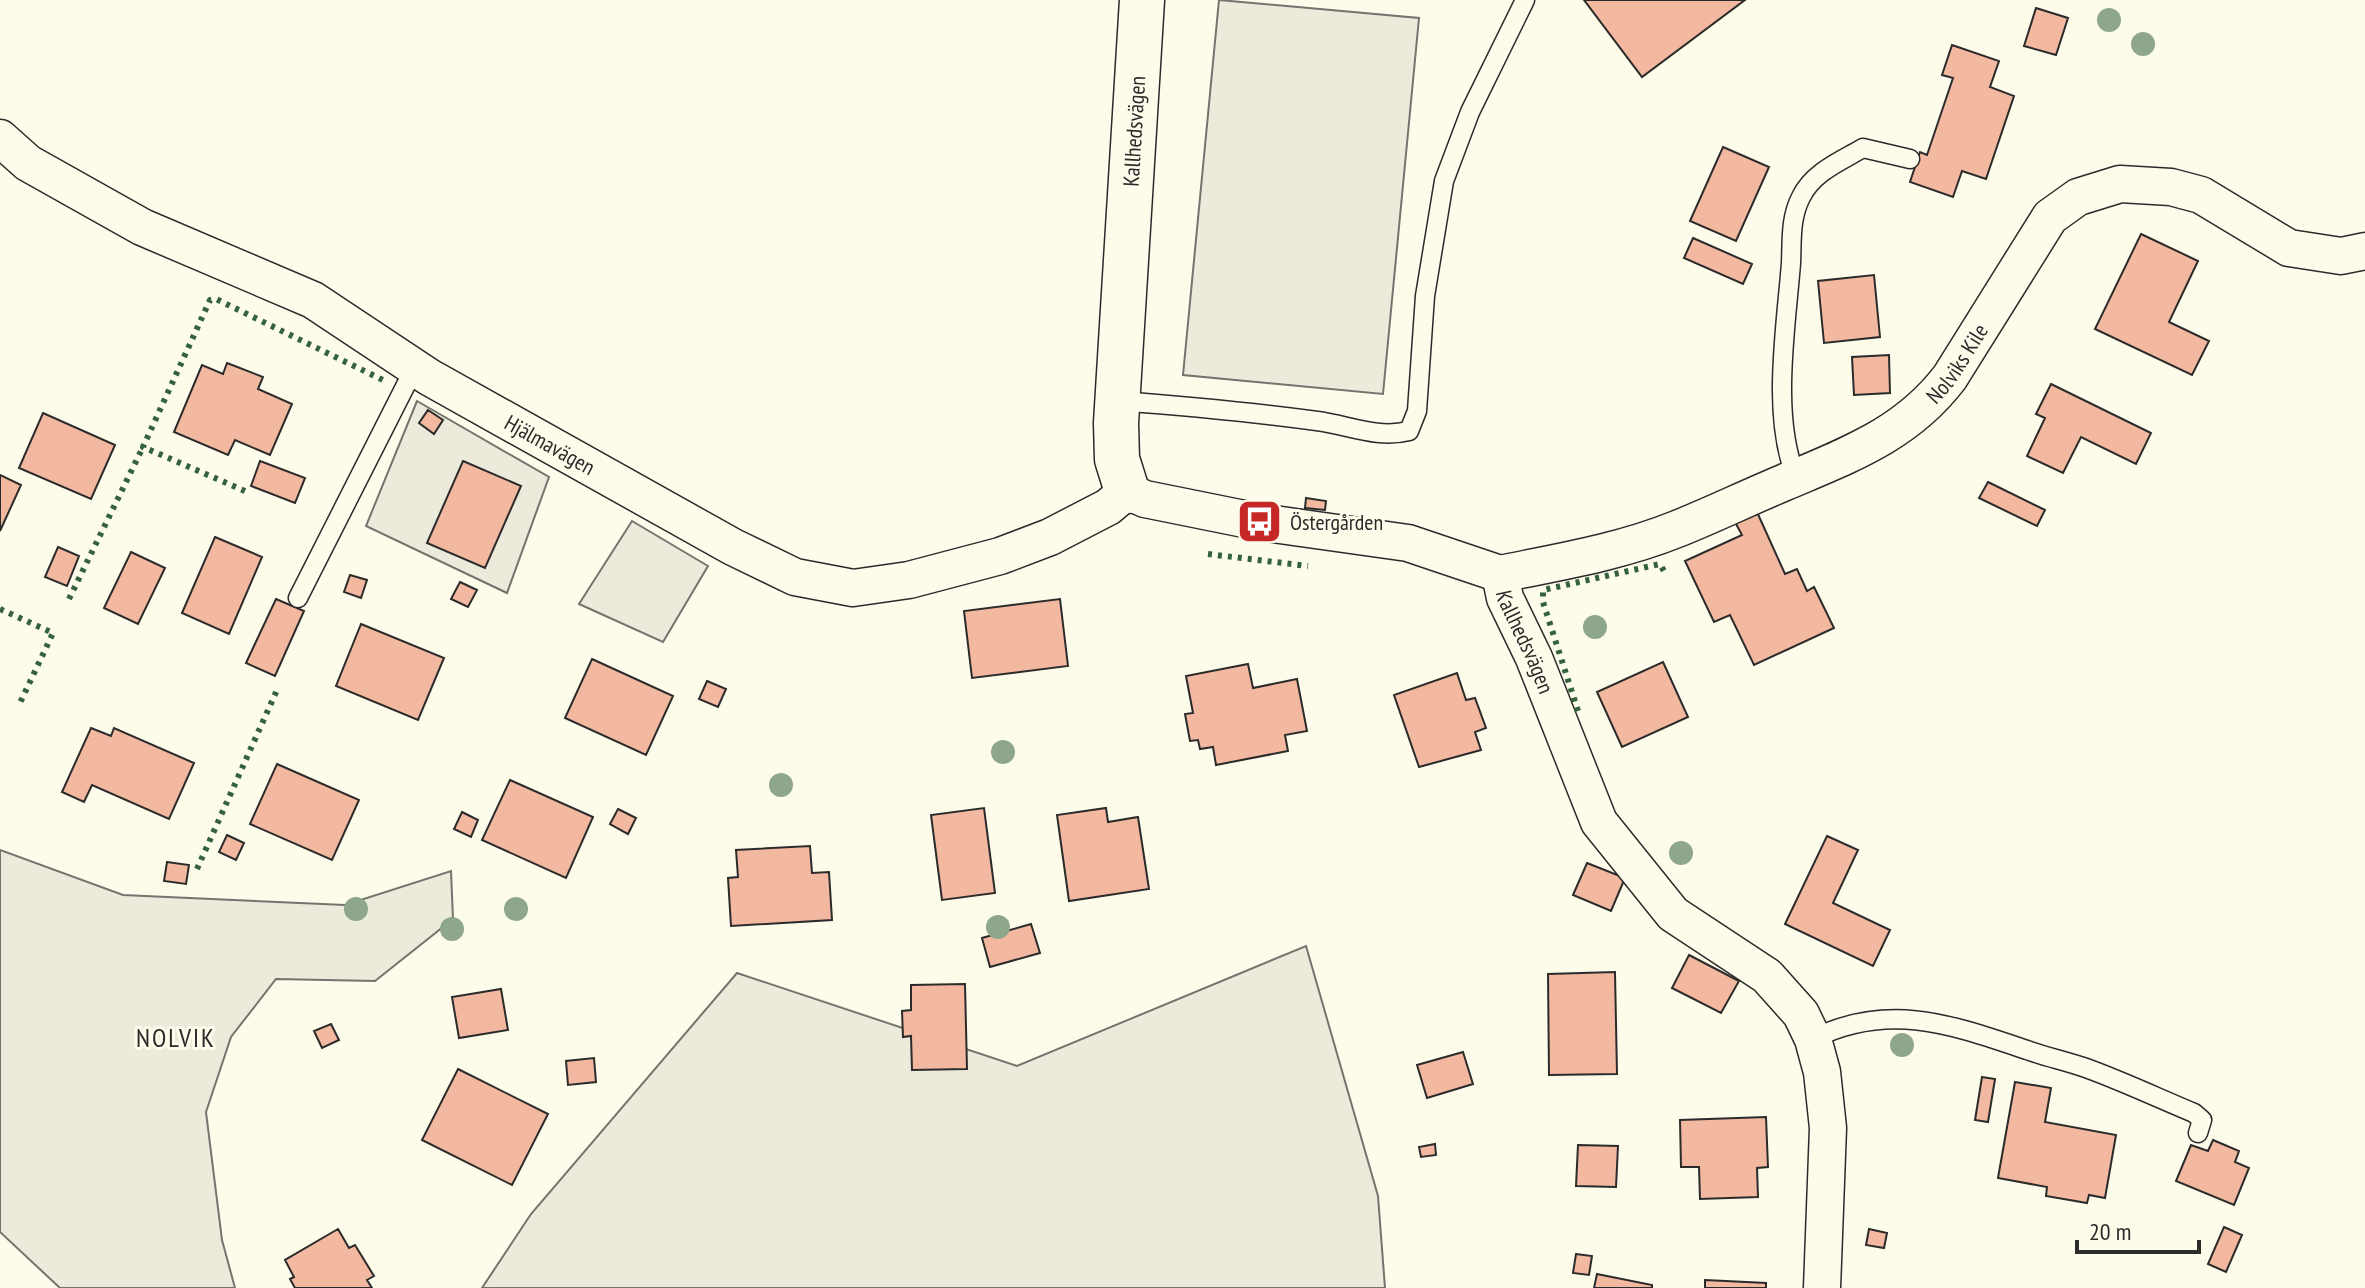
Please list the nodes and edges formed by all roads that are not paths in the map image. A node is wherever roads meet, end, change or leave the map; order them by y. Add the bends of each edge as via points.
1 (1142, 0) edge
2 (1525, 0) edge
3 (0, 138) edge
4 (1910, 159) dead end
5 (2365, 251) edge
6 (415, 367) junction
7 (1118, 401) junction
8 (1796, 477) junction
9 (1127, 491) junction
10 (1500, 574) junction
11 (298, 598) dead end
12 (1813, 1039) junction
13 (2198, 1133) dead end
14 (1822, 1288) edge

1 - 7 street, Kallhedsvägen
2 - 7 lane via 1470,112 1444,181 1425,296 1417,411 1409,431 1391,435 1246,412
3 - 6 street, Hjälmavägen via 28,163 142,227 313,300
4 - 8 lane via 1863,148 1818,174 1801,197 1791,231 1784,327 1784,432
5 - 8 street, Nolviks Kile via 2341,256 2289,248 2201,195 2171,187 2120,184 2078,197 2050,217 1932,400 1906,424
6 - 9 street, Hjälmavägen via 733,547 795,577 853,588 909,580 1000,556 1050,537
6 - 11 lane
7 - 9 street, Kallhedsvägen via 1117,459
8 - 10 street, Nolviks Kile via 1675,530 1577,560
9 - 10 street, Kallhedsvägen via 1259,522 1408,543
10 - 12 street, Kallhedsvägen via 1505,598 1599,822 1673,914 1767,976 1801,1014
12 - 13 lane via 1869,1021 1949,1023 2085,1067 2194,1113 2202,1120
12 - 14 street, Kallhedsvägen via 1829,1139

